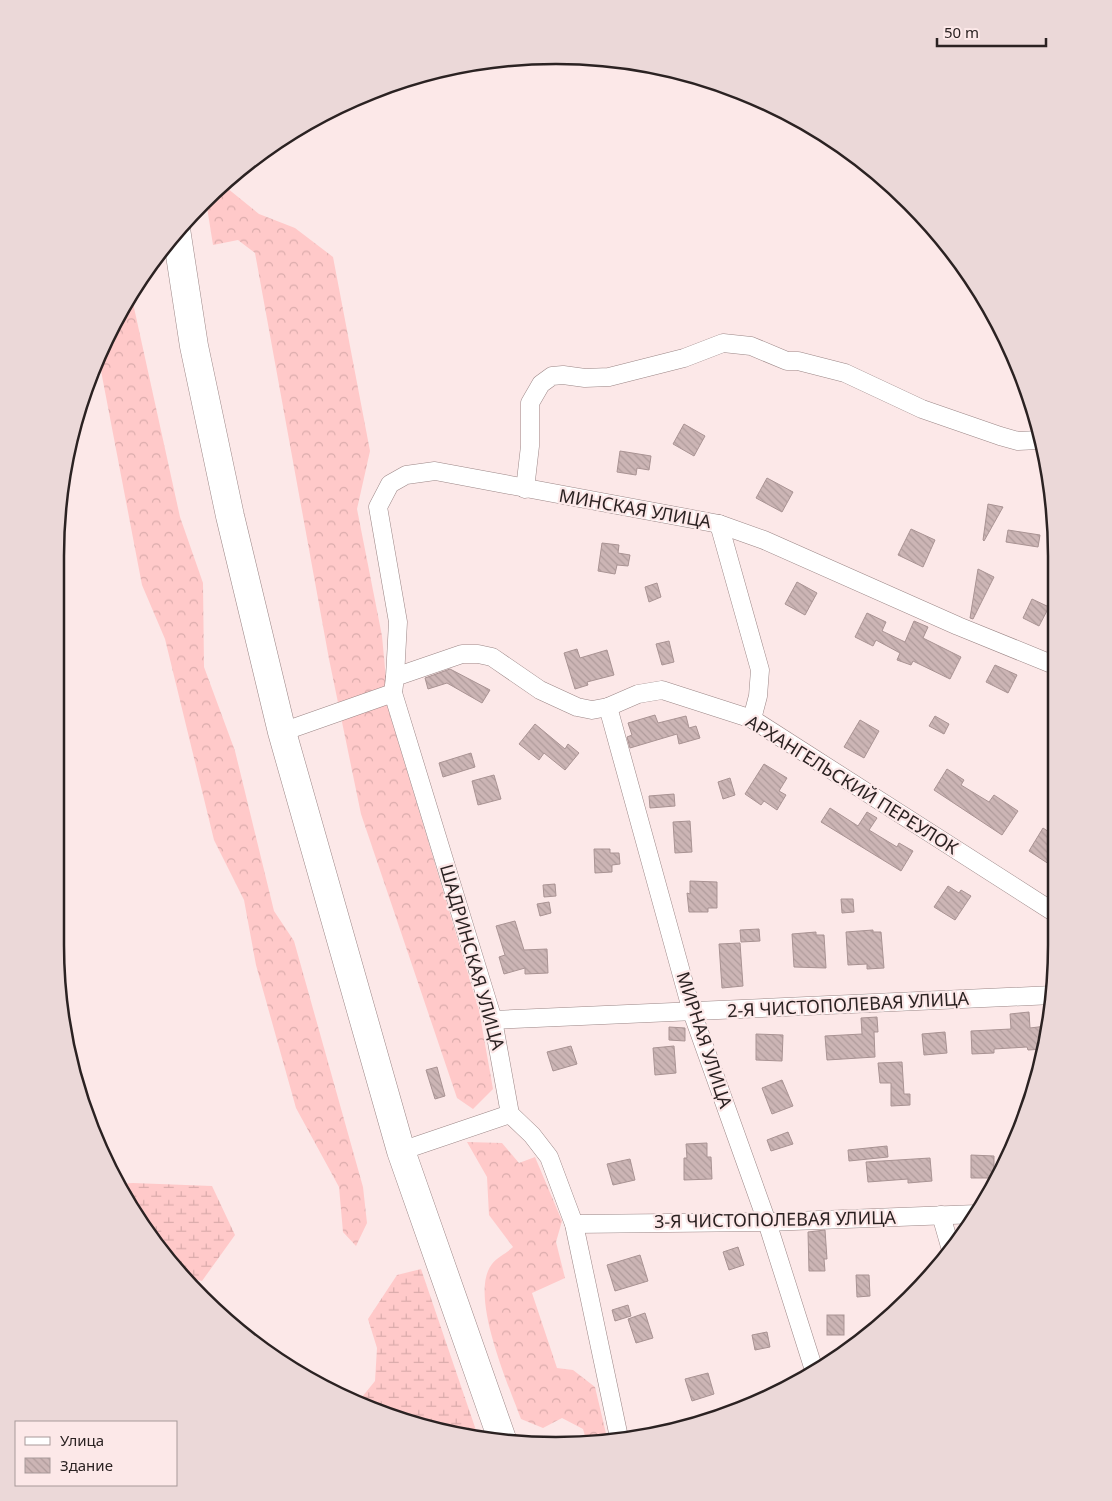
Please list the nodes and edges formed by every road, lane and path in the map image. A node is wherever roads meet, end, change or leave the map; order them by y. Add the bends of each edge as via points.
1 (178, 241) edge
2 (1034, 440) edge
3 (525, 489) junction
4 (718, 524) junction
5 (1048, 664) edge
6 (394, 685) junction
7 (608, 707) junction
8 (752, 719) junction
9 (282, 732) junction
10 (1048, 908) edge
11 (1045, 995) edge
12 (692, 1012) junction
13 (493, 1020) junction
14 (510, 1114) junction
15 (401, 1151) junction
16 (967, 1214) edge
17 (941, 1215) junction
18 (767, 1222) junction
19 (574, 1224) junction
20 (949, 1242) edge
21 (812, 1365) edge
22 (618, 1433) edge
23 (500, 1434) edge

1 - 9 main road via 194,346 230,516
2 - 3 street via 1018,441 1000,436 922,409 845,373 787,361 751,346 723,343 684,358 610,377 552,376 541,384 530,403
3 - 4 street, МИНСКАЯ УЛИЦА
3 - 6 street, МИНСКАЯ УЛИЦА via 435,471 406,474 390,484 378,507 398,622
4 - 5 street, МИНСКАЯ УЛИЦА via 764,540
4 - 8 street via 760,670
6 - 7 street via 462,654 478,654 492,657 540,690 577,707 592,710
6 - 9 street
6 - 13 street, ШАДРИНСКАЯ УЛИЦА
7 - 8 street, АРХАНГЕЛЬСКИЙ ПЕРЕУЛОК via 638,694 662,690
7 - 12 street, МИРНАЯ УЛИЦА
8 - 10 street, АРХАНГЕЛЬСКИЙ ПЕРЕУЛОК
9 - 15 main road
11 - 12 street, 2-Я ЧИСТОПОЛЕВАЯ УЛИЦА
12 - 13 street, 2-Я ЧИСТОПОЛЕВАЯ УЛИЦА
12 - 18 street, МИРНАЯ УЛИЦА
13 - 14 street, ШАДРИНСКАЯ УЛИЦА
14 - 15 street
14 - 19 street via 549,1157
15 - 23 main road
16 - 17 street, 3-Я ЧИСТОПОЛЕВАЯ УЛИЦА
17 - 18 street, 3-Я ЧИСТОПОЛЕВАЯ УЛИЦА
17 - 20 street
18 - 19 street, 3-Я ЧИСТОПОЛЕВАЯ УЛИЦА
18 - 21 street, МИРНАЯ УЛИЦА
19 - 22 street

